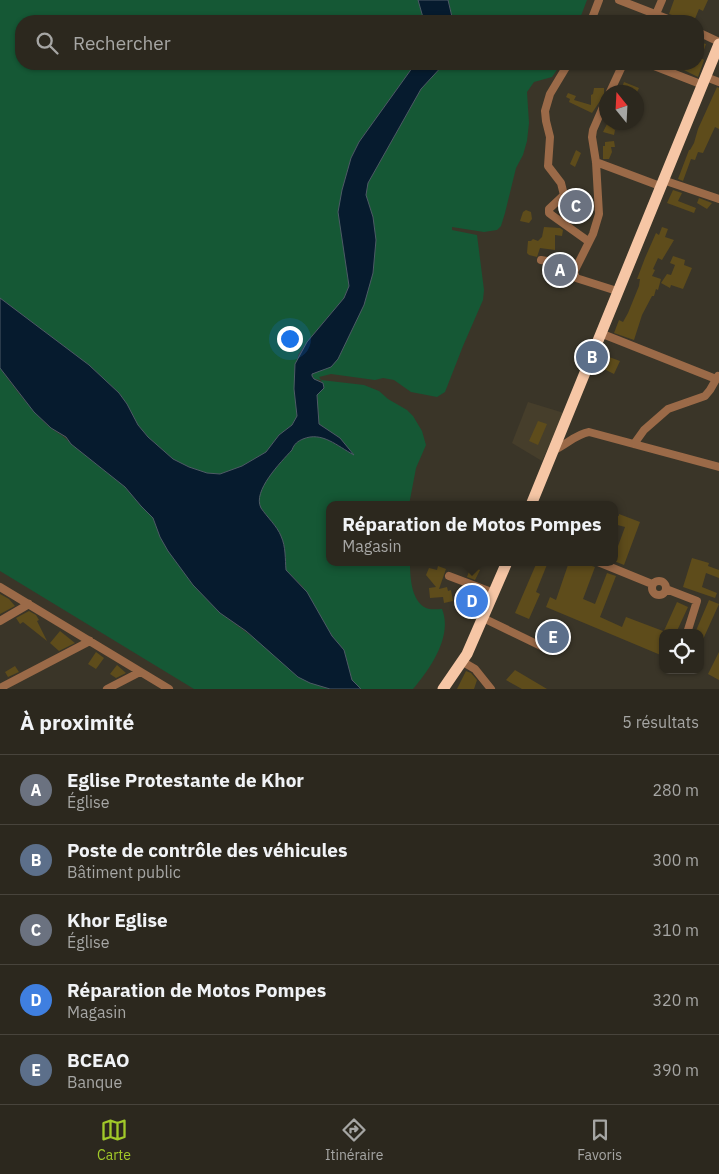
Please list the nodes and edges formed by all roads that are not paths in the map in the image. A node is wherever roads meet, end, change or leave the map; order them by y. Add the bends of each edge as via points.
1 (599, 0) edge
2 (619, 0) edge
3 (662, 0) edge
4 (593, 15) edge
5 (654, 15) edge
6 (659, 15) edge
7 (704, 35) edge
8 (719, 43) edge
9 (564, 70) edge
10 (619, 70) edge
11 (668, 70) edge
12 (704, 81) junction
13 (719, 82) edge
14 (613, 85) edge
15 (599, 116) edge
16 (596, 162) junction
17 (662, 183) junction
18 (719, 198) edge
19 (588, 241) junction
20 (541, 260) dead end
21 (575, 268) junction
22 (617, 291) junction
23 (600, 333) junction
24 (717, 377) edge
25 (634, 444) junction
26 (554, 450) junction
27 (719, 467) edge
28 (533, 501) edge
29 (505, 566) edge
30 (608, 566) edge
31 (449, 576) dead end
32 (0, 586) edge
33 (494, 593) junction
34 (29, 604) junction
35 (483, 618) junction
36 (0, 621) edge
37 (688, 629) edge
38 (90, 641) junction
39 (545, 648) dead end
40 (463, 662) junction
41 (140, 672) junction
42 (0, 688) edge
43 (107, 689) edge
44 (169, 689) edge
45 (443, 689) edge
46 (491, 689) edge

1 - 4 street
2 - 5 street
3 - 6 street
7 - 8 street
8 - 12 highway
9 - 19 street via 550,94 545,111 550,137 548,166 564,195 549,209 549,213
10 - 14 street
11 - 12 street
12 - 13 street
12 - 17 highway
15 - 16 street via 592,138
16 - 17 street
16 - 19 street via 599,214
17 - 18 street
17 - 22 highway
19 - 21 street
20 - 21 street
21 - 22 street via 576,278
22 - 23 highway
23 - 24 street
23 - 26 highway
24 - 25 street via 705,396 668,410 644,430
25 - 26 street via 589,432
25 - 27 street
26 - 28 highway
29 - 33 highway
30 - 37 street via 652,584 661,581 666,589 697,601
31 - 33 street
32 - 34 street
33 - 35 highway
34 - 36 street
34 - 38 street
35 - 39 street
35 - 40 highway
38 - 41 street
38 - 42 street
40 - 45 highway
40 - 46 street via 475,669
41 - 43 street
41 - 44 street

